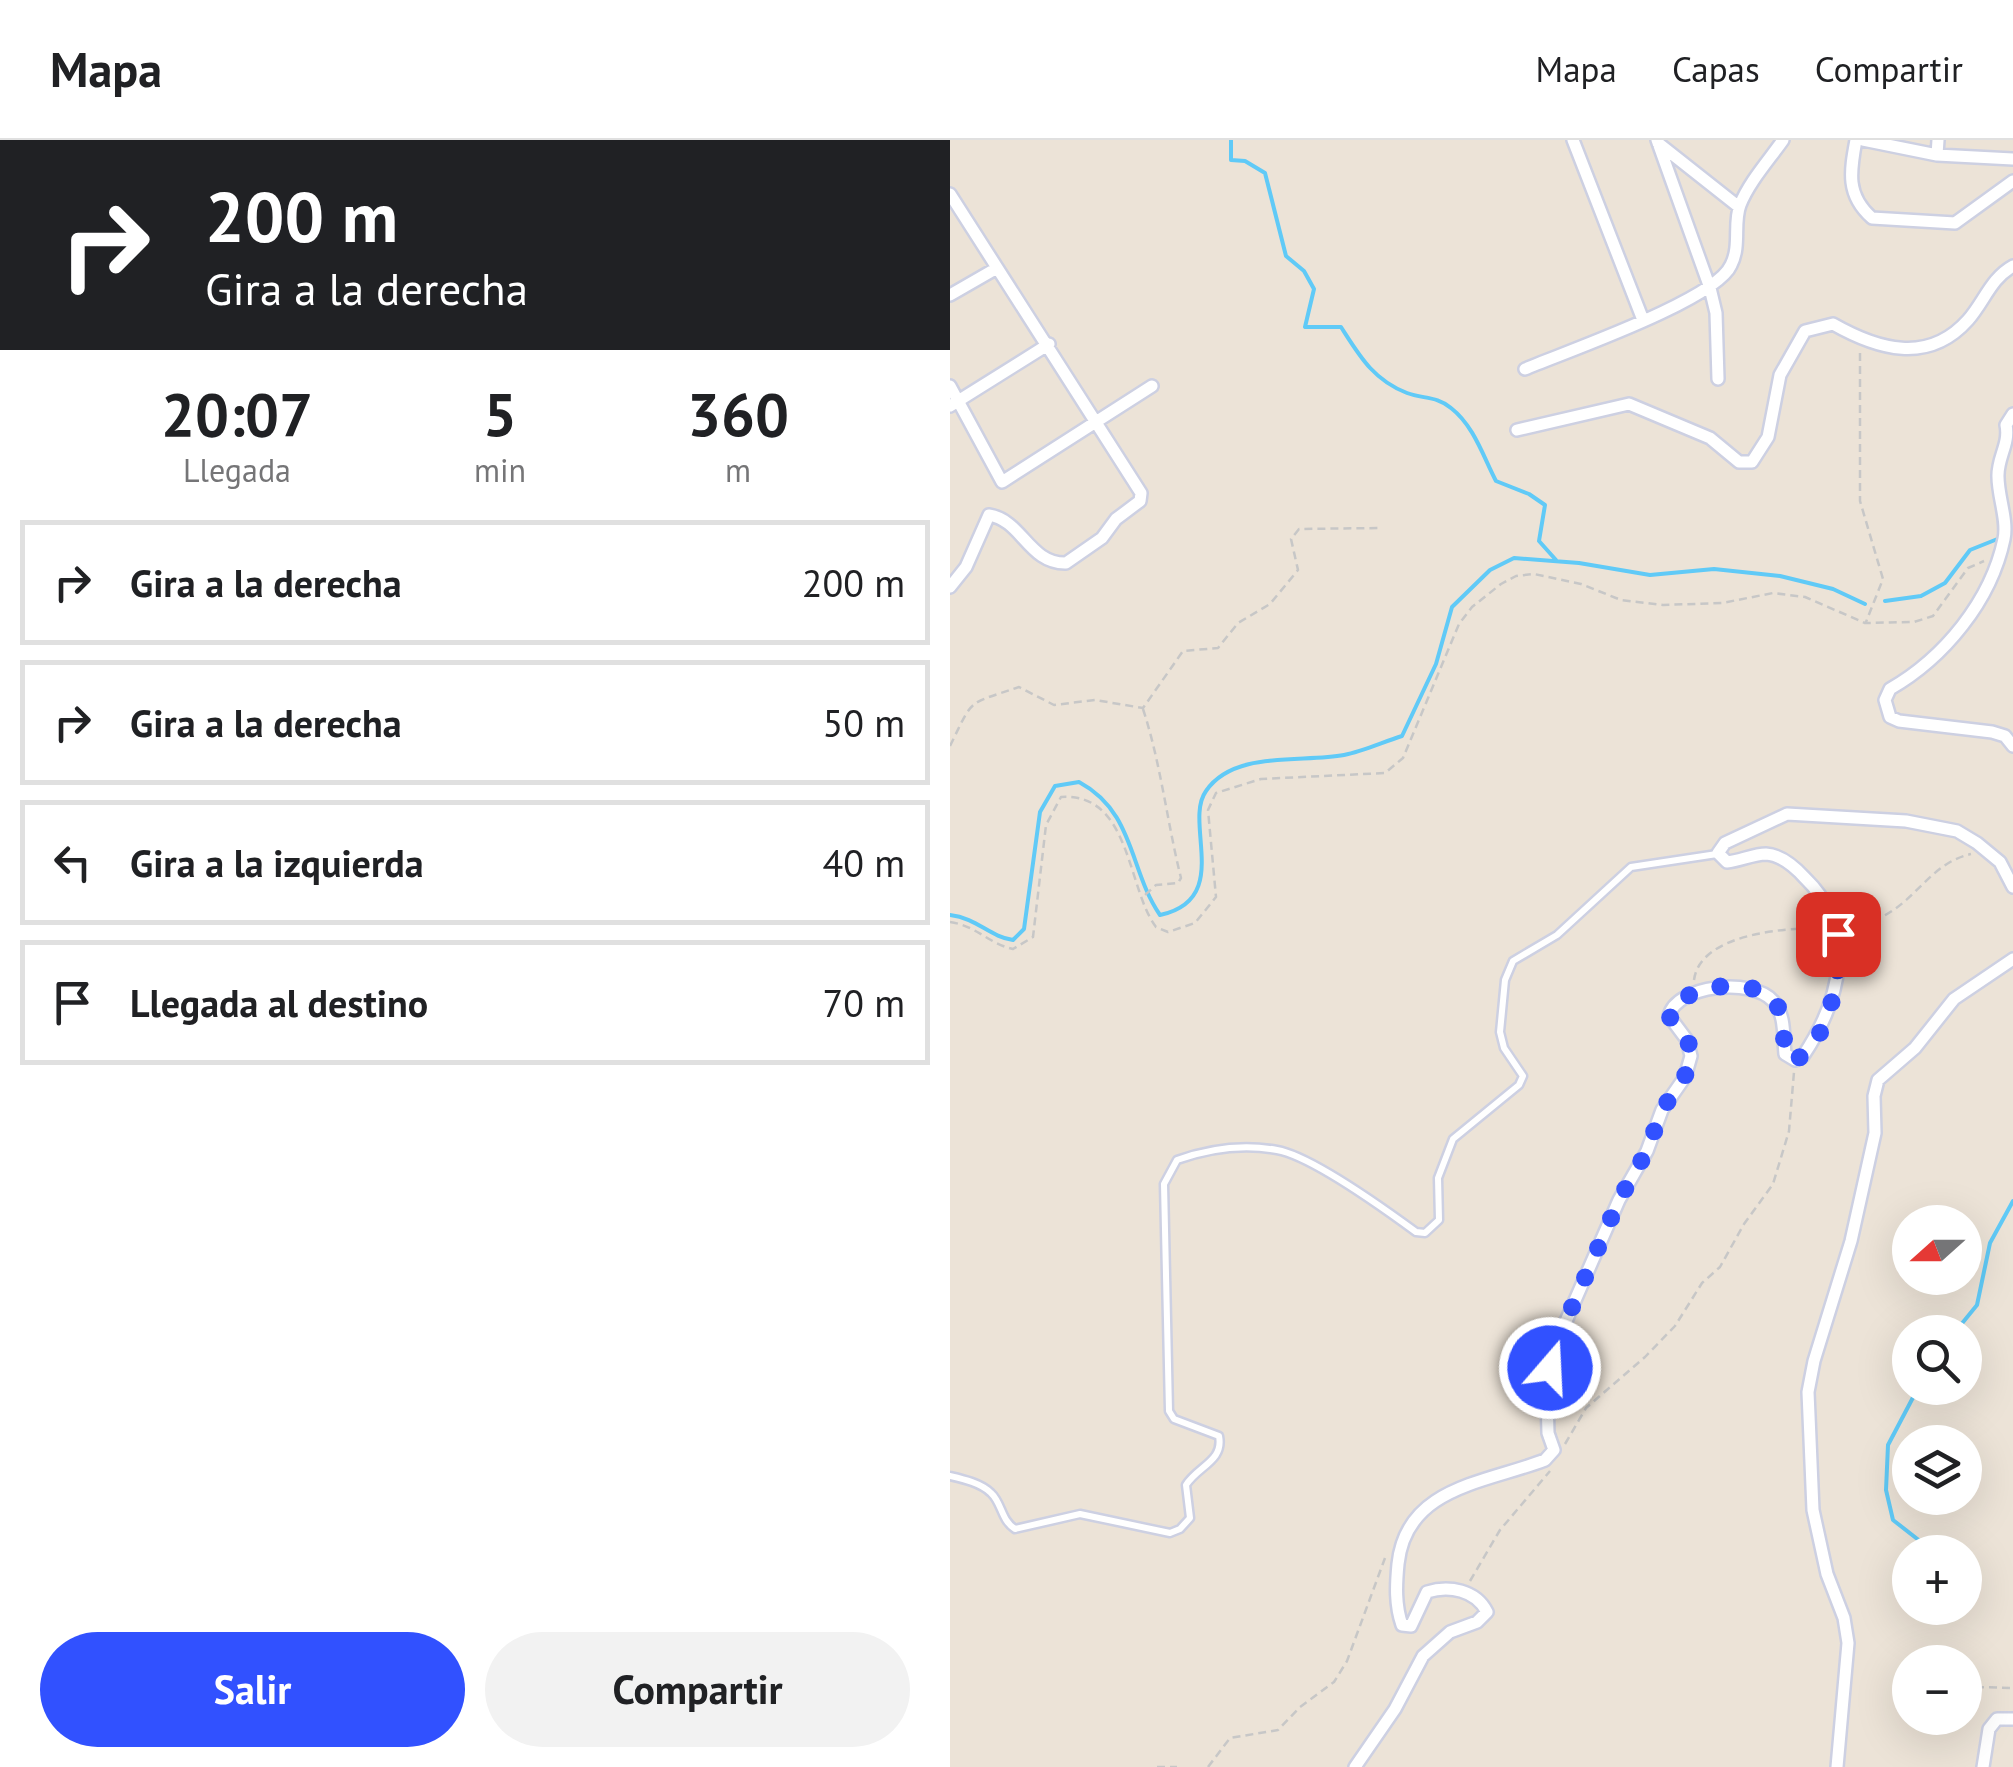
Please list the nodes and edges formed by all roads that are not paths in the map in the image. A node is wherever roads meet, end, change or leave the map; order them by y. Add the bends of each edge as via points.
1 (1573, 140) edge
2 (1783, 140) edge
3 (1860, 140) edge
4 (1938, 140) edge
5 (2006, 140) edge
6 (1657, 141) edge
7 (1938, 155) junction
8 (2008, 158) edge
9 (2013, 181) edge
10 (950, 194) edge
11 (1738, 207) junction
12 (2013, 266) edge
13 (997, 268) junction
14 (1710, 288) junction
15 (950, 295) edge
16 (1643, 320) junction
17 (1049, 344) junction
18 (1525, 369) dead end
19 (1718, 379) dead end
20 (950, 386) edge
21 (1152, 386) dead end
22 (955, 403) edge
23 (2013, 414) edge
24 (1098, 422) junction
25 (1517, 430) dead end
26 (2011, 443) edge
27 (950, 587) edge
28 (2013, 746) edge
29 (1718, 854) junction
30 (2013, 887) edge
31 (2013, 959) edge
32 (950, 1476) edge
33 (2013, 1720) edge
34 (1355, 1767) edge
35 (1837, 1767) edge
36 (1983, 1767) edge

1 - 16 street
2 - 11 street
3 - 7 street
3 - 9 street via 1850,177 1854,196 1872,218 1956,223
4 - 7 street
5 - 8 street
6 - 11 street
6 - 14 street
7 - 8 street
10 - 13 street
11 - 14 street via 1731,267
12 - 25 street via 1968,320 1916,350 1862,342 1833,324 1804,331 1780,375 1768,437 1752,462 1739,462 1710,438 1629,404
13 - 15 street
13 - 17 street
14 - 16 street
14 - 19 street
16 - 18 street
17 - 22 street
17 - 24 street
20 - 22 street
21 - 24 street
22 - 24 street via 1002,482
23 - 26 street via 2006,426
24 - 27 street via 1140,501 1066,562 1044,558 1002,518 989,516
26 - 28 street via 1998,476 2005,535 1999,555 1958,635 1885,700 1890,718 1992,732
29 - 30 street via 1725,843 1786,814 1906,820 1957,831 1977,843 2000,862
29 - 32 lane via 1631,867 1556,935 1514,960 1504,980 1500,1032 1523,1076 1454,1138 1438,1178 1439,1220 1424,1233 1279,1150 1222,1148 1178,1160 1164,1184 1169,1410 1174,1419 1219,1436 1221,1446 1186,1484 1186,1524 1170,1533 1080,1514 1015,1529 992,1493
29 - 34 street via 1728,862 1780,857 1808,880 1830,910 1840,956 1837,988 1817,1035 1795,1060 1785,1054 1777,1005 1758,991 1724,987 1670,1010 1691,1056 1559,1337 1547,1396 1548,1433 1558,1450 1463,1486 1414,1516 1398,1561 1402,1626 1411,1626 1428,1592 1439,1588 1463,1591 1484,1606 1483,1618 1450,1632 1423,1656
31 - 35 street via 1954,999 1915,1048 1878,1080 1876,1134 1814,1361 1808,1392 1813,1510 1848,1642
33 - 36 street via 1998,1719 1989,1729

